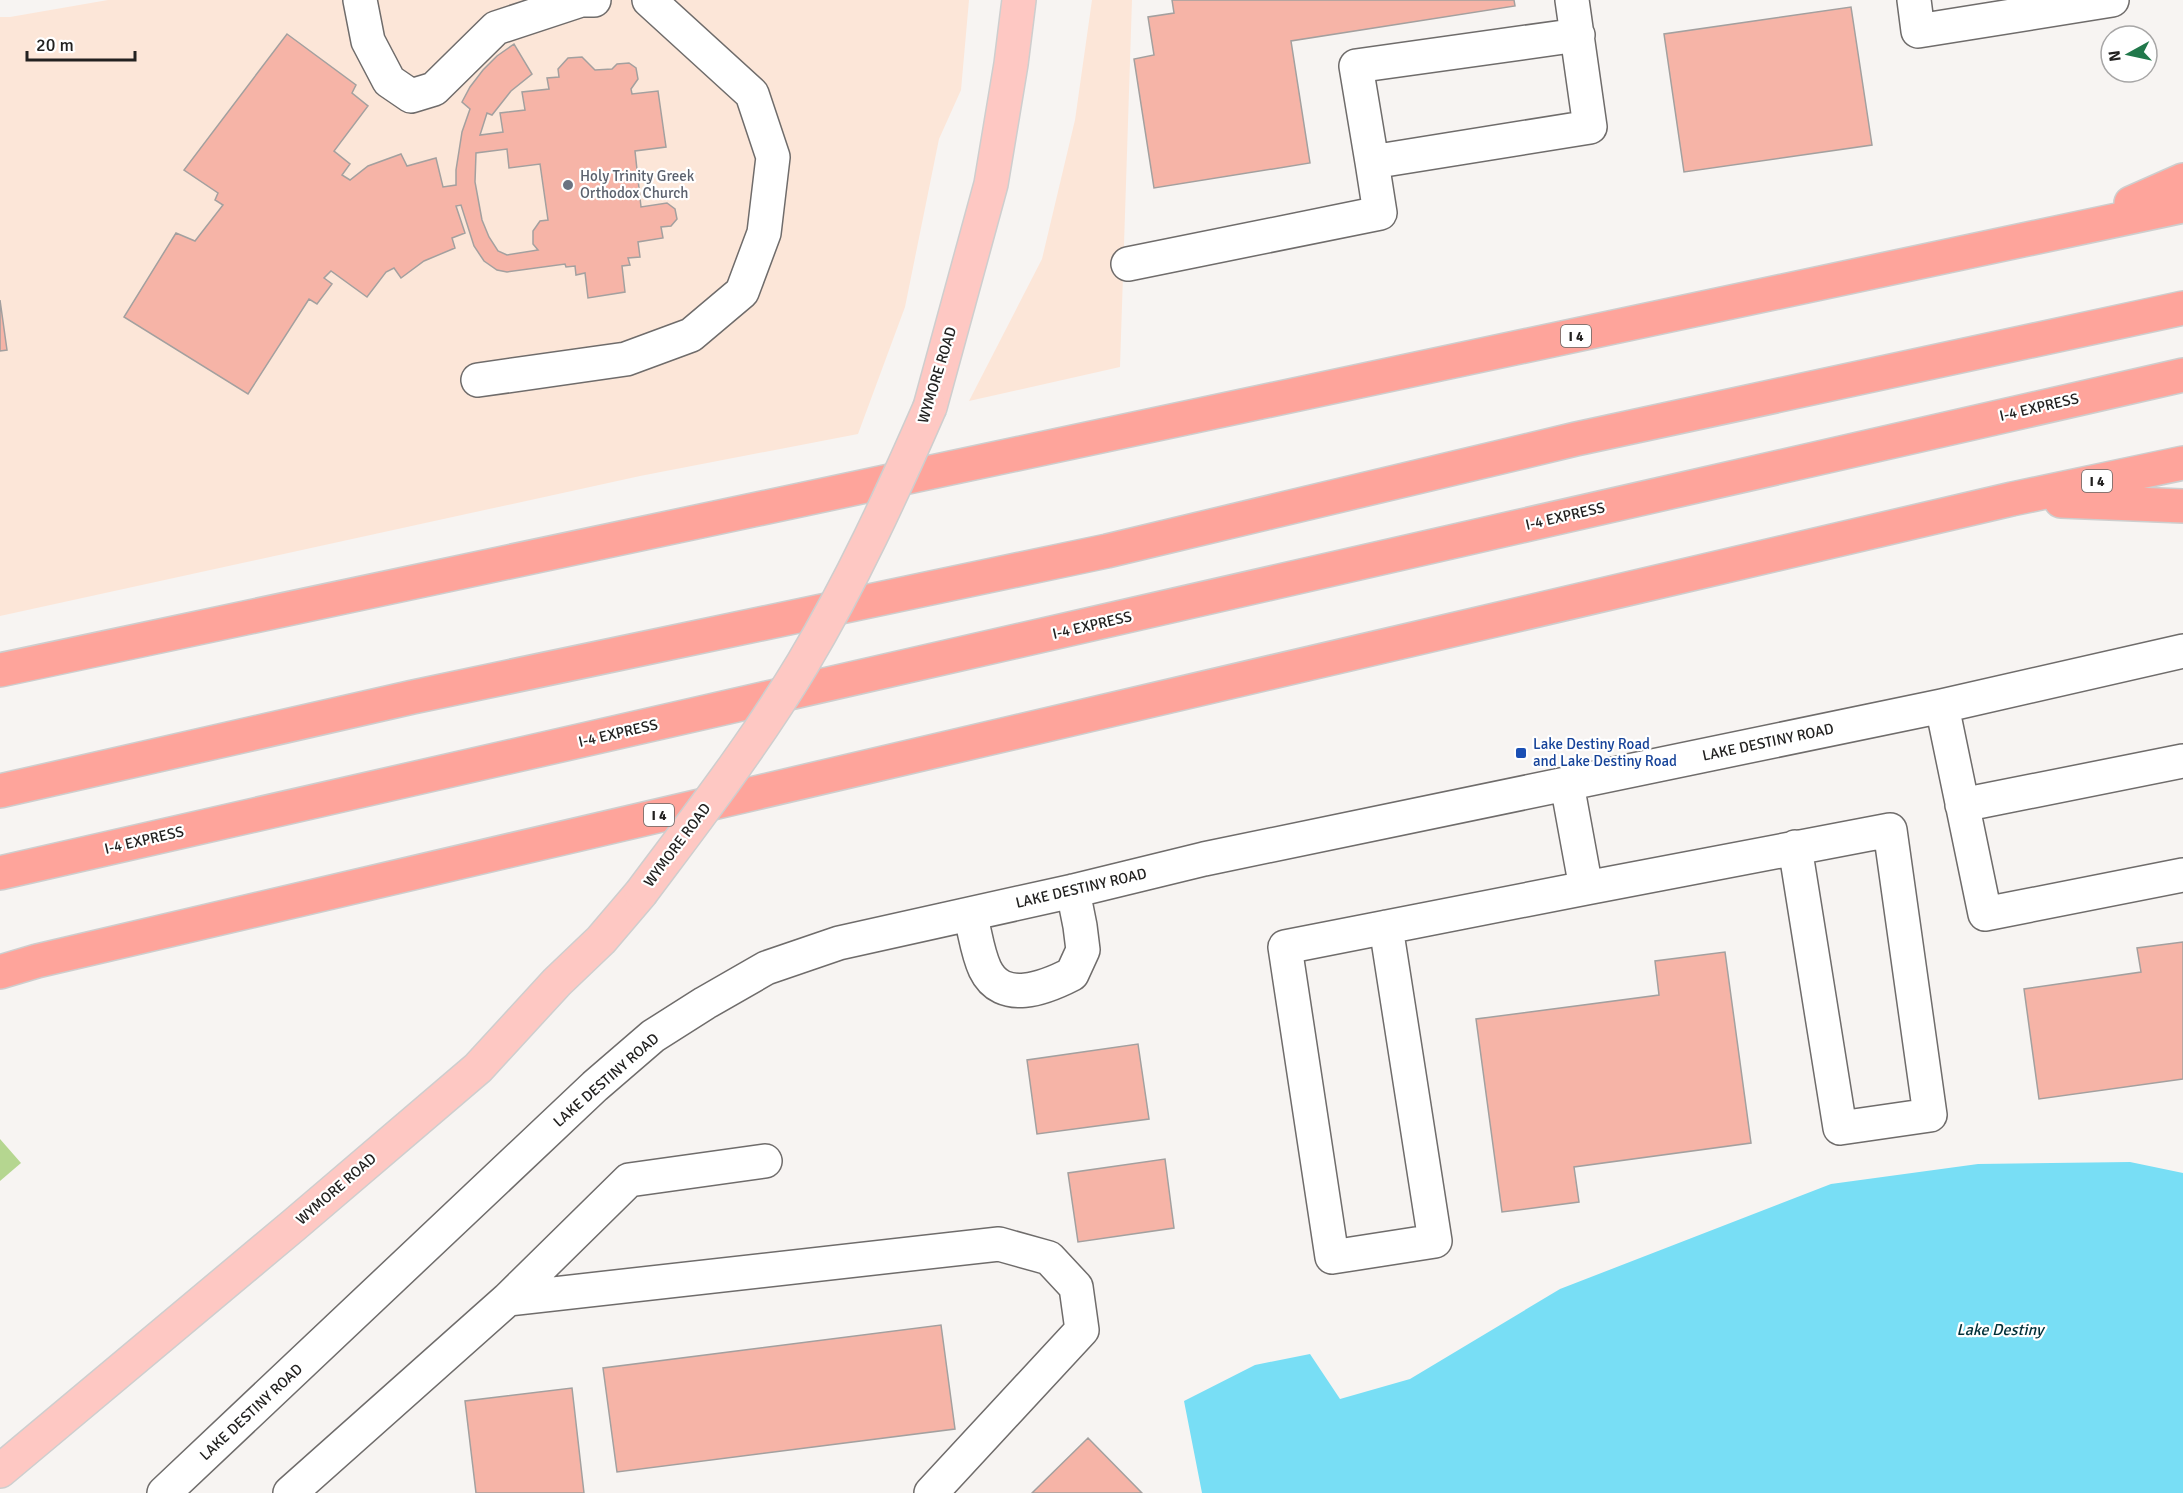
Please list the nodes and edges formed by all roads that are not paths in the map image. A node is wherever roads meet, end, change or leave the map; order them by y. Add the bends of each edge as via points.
1 (360, 0) edge
2 (594, 0) edge
3 (649, 0) edge
4 (1019, 0) edge
5 (1572, 0) edge
6 (2112, 0) edge
7 (1916, 16) edge
8 (1578, 35) junction
9 (1372, 162) junction
10 (2183, 180) edge
11 (2183, 206) edge
12 (2070, 231) junction
13 (1128, 264) dead end
14 (2183, 308) edge
15 (2183, 375) edge
16 (478, 380) dead end
17 (2183, 463) edge
18 (2012, 499) junction
19 (2183, 506) edge
20 (2183, 651) edge
21 (0, 670) edge
22 (1942, 706) junction
23 (2183, 761) edge
24 (1567, 784) junction
25 (0, 791) edge
26 (1962, 805) junction
27 (1795, 847) junction
28 (0, 873) edge
29 (2183, 875) edge
30 (1586, 888) junction
31 (1073, 891) junction
32 (970, 914) junction
33 (1386, 927) junction
34 (0, 972) edge
35 (765, 1161) dead end
36 (508, 1299) junction
37 (0, 1471) edge
38 (180, 1488) edge
39 (290, 1493) edge
40 (931, 1493) edge

1 - 2 street via 368,41 389,81 411,96 434,89 496,28 581,0
3 - 16 street via 752,94 773,157 764,233 742,292 691,335 626,359
4 - 37 main road, WYMORE ROAD, bridge via 991,184 930,406 876,527 804,662 763,726 641,893 478,1068
5 - 8 street
6 - 7 street
8 - 9 street via 1590,127
8 - 9 street via 1356,66
9 - 13 street via 1380,213
10 - 12 highway
11 - 12 highway, I 4
12 - 21 highway, I 4
14 - 25 highway via 1576,439 1107,550 413,697
15 - 28 highway, I-4 EXPRESS
17 - 18 highway, I 4
18 - 19 highway
18 - 34 highway, I 4
20 - 22 street, LAKE DESTINY ROAD
22 - 24 street, LAKE DESTINY ROAD
22 - 26 street
23 - 26 street
24 - 30 street
24 - 31 street, LAKE DESTINY ROAD via 1204,859
26 - 29 street via 1985,914
27 - 27 street via 1890,830 1930,1115 1840,1128
27 - 30 street
30 - 33 street
31 - 32 street, LAKE DESTINY ROAD
31 - 32 street via 1083,950 1072,974 1048,986 1017,992 998,986 985,969
32 - 38 street, LAKE DESTINY ROAD via 839,943 766,968 653,1036 595,1086
33 - 33 street via 1285,947 1332,1257 1435,1240
35 - 36 street via 629,1180
36 - 39 street
36 - 40 street via 999,1244 1049,1258 1076,1287 1082,1330

